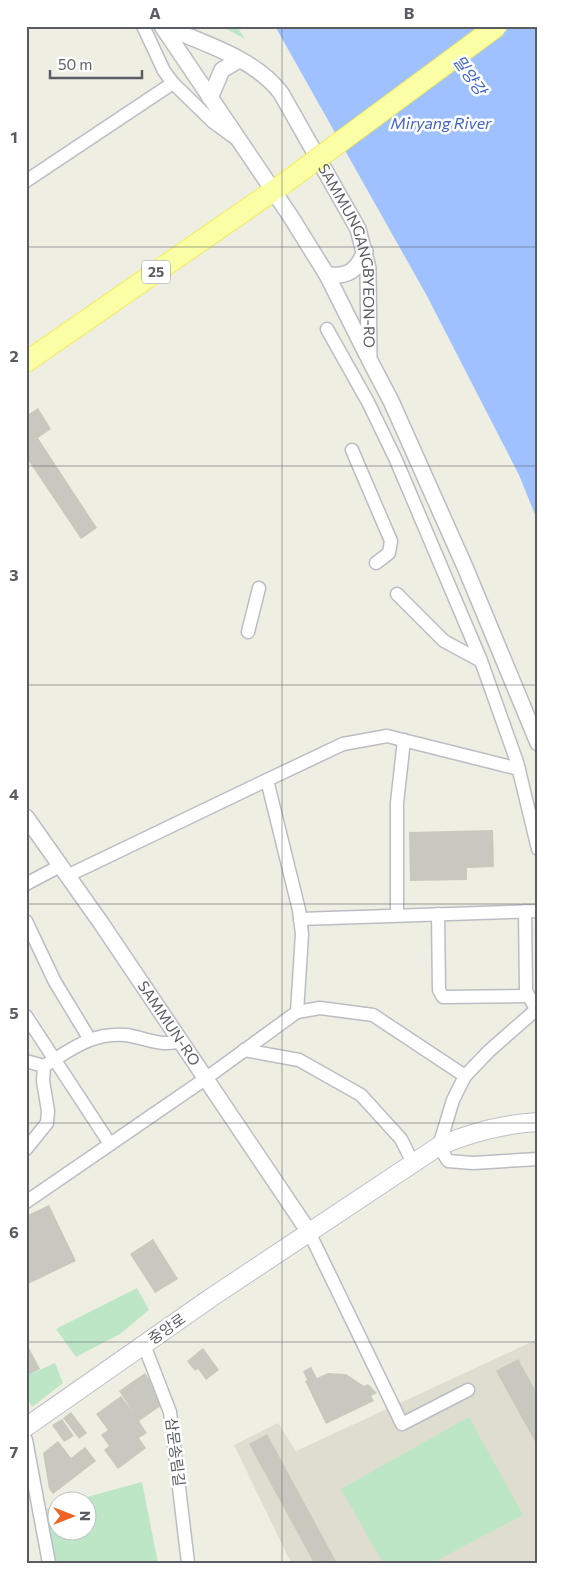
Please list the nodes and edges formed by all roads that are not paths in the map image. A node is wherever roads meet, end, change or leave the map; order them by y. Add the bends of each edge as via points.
1 (143, 26) edge
2 (163, 26) edge
3 (497, 26) edge
4 (239, 60) junction
5 (173, 83) junction
6 (210, 98) junction
7 (237, 139) junction
8 (26, 181) edge
9 (279, 187) junction
10 (365, 251) junction
11 (327, 275) junction
12 (327, 329) dead end
13 (369, 358) junction
14 (26, 362) edge
15 (352, 450) dead end
16 (376, 563) dead end
17 (259, 588) dead end
18 (397, 594) dead end
19 (248, 632) dead end
20 (481, 661) junction
21 (404, 740) junction
22 (538, 743) edge
23 (519, 769) junction
24 (268, 780) junction
25 (26, 817) edge
26 (538, 849) edge
27 (63, 871) junction
28 (26, 884) edge
29 (525, 911) junction
30 (538, 911) edge
31 (438, 914) junction
32 (397, 915) junction
33 (300, 919) junction
34 (26, 921) edge
35 (528, 996) junction
36 (537, 1008) edge
37 (297, 1012) junction
38 (26, 1016) edge
39 (89, 1038) junction
40 (180, 1042) junction
41 (244, 1050) junction
42 (26, 1061) edge
43 (49, 1062) junction
44 (466, 1076) junction
45 (205, 1079) junction
46 (538, 1122) edge
47 (110, 1144) junction
48 (439, 1146) junction
49 (26, 1149) edge
50 (538, 1159) edge
51 (413, 1163) junction
52 (26, 1202) edge
53 (309, 1232) junction
54 (144, 1345) junction
55 (468, 1390) dead end
56 (26, 1427) edge
57 (26, 1440) edge
58 (49, 1563) edge
59 (188, 1563) edge

1 - 5 street
2 - 4 street, SAMMUNGANGBYEON-RO
2 - 6 street
3 - 9 main road, bridge
4 - 6 street via 222,70
4 - 10 street, SAMMUNGANGBYEON-RO via 265,75 281,93 358,229
5 - 7 street via 213,122
5 - 8 street
6 - 7 street
7 - 9 street
9 - 11 street
9 - 14 main road, 25
10 - 11 street via 360,265 348,274
10 - 13 street, SAMMUNGANGBYEON-RO via 370,289
11 - 13 street
12 - 20 street via 396,460
13 - 22 street, SAMMUNGANGBYEON-RO via 465,567
15 - 16 street via 391,541 389,553
17 - 19 street
18 - 20 street via 444,641
20 - 23 street
21 - 23 street
21 - 24 street via 387,736 343,744
21 - 32 street via 397,803
23 - 26 street
24 - 27 street
24 - 33 street
25 - 27 street, SAMMUN-RO
27 - 28 street
27 - 40 street, SAMMUN-RO
29 - 30 street
29 - 31 street
29 - 35 street via 524,958
31 - 32 street
31 - 35 street via 439,990 443,997
32 - 33 street
33 - 37 street
34 - 39 street via 55,982
35 - 36 street
36 - 44 street via 489,1050
37 - 41 street
37 - 44 street via 320,1008 373,1015
38 - 43 street
39 - 40 street via 127,1036 170,1044
39 - 43 street
40 - 45 street, SAMMUN-RO
41 - 45 street
41 - 51 street via 299,1060 361,1095 401,1139
42 - 43 street
43 - 47 street
43 - 49 street via 43,1081 47,1123
44 - 48 street via 453,1100
45 - 47 street
45 - 53 street, SAMMUN-RO
46 - 48 main road, 중앙로 via 508,1124 469,1133
47 - 52 street
48 - 50 street via 448,1161 473,1163
48 - 51 main road, 중앙로
51 - 53 main road, 중앙로
53 - 54 main road, 중앙로
53 - 55 street via 402,1424
54 - 56 main road, 중앙로
54 - 59 street, 삼문송림길 via 170,1412
57 - 58 street

